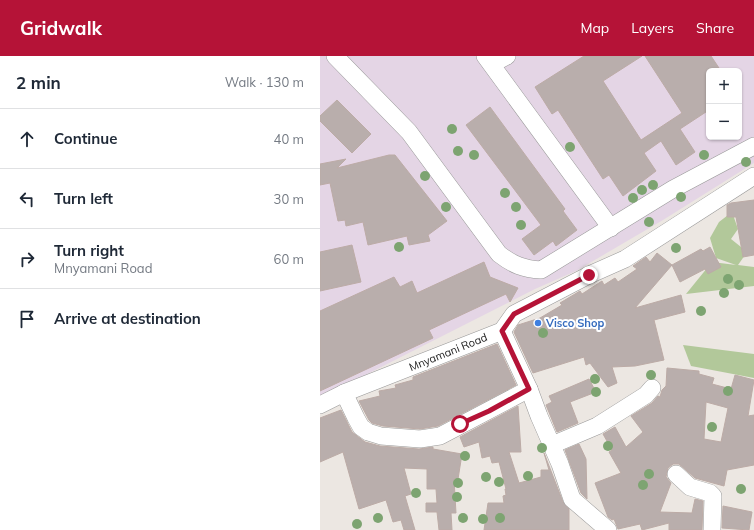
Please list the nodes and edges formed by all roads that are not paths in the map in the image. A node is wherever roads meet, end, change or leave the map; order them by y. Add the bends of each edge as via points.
1 (335, 56) edge
2 (495, 59) edge
3 (754, 146) edge
4 (754, 176) edge
5 (611, 228) junction
6 (502, 331) junction
7 (652, 388) dead end
8 (529, 389) junction
9 (344, 393) junction
10 (320, 405) edge
11 (552, 445) junction
12 (676, 474) dead end
13 (608, 530) edge
14 (712, 530) edge

1 - 5 street via 409,132 499,254 511,264 541,270
2 - 5 street
3 - 5 street via 673,189
4 - 6 street, Mnyamani Road via 625,259 514,314
6 - 8 street
6 - 9 street, Mnyamani Road
7 - 11 street via 646,395 597,426
8 - 9 street via 440,436 420,439 381,436 368,432 361,427
8 - 11 street
9 - 10 street, Mnyamani Road
11 - 13 street via 572,499
12 - 14 street via 690,487 713,496

